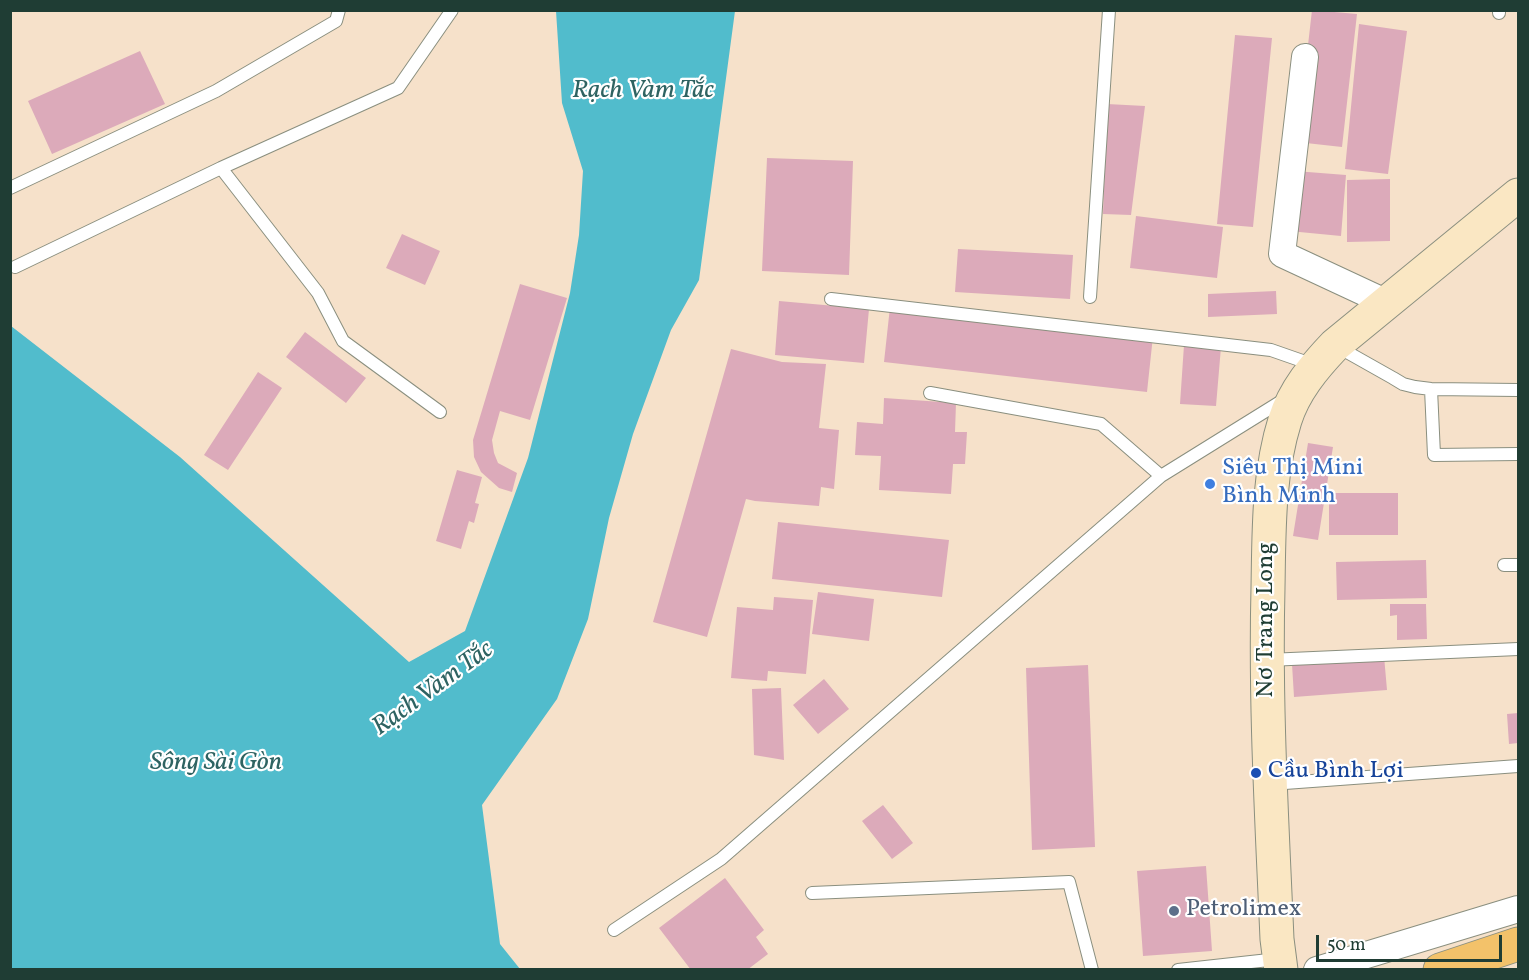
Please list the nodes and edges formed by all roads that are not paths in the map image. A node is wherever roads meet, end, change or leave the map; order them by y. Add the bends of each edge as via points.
1 (339, 10) edge
2 (452, 10) edge
3 (1109, 10) edge
4 (1305, 57) dead end
5 (220, 168) junction
6 (10, 188) edge
7 (1518, 195) edge
8 (15, 267) dead end
9 (1090, 297) dead end
10 (831, 298) dead end
11 (1385, 302) junction
12 (1316, 367) junction
13 (1431, 389) junction
14 (1518, 390) edge
15 (930, 393) dead end
16 (440, 412) dead end
17 (1518, 454) edge
18 (1161, 476) junction
19 (1518, 565) edge
20 (1504, 566) dead end
21 (1518, 649) edge
22 (1266, 660) junction
23 (1518, 766) edge
24 (1270, 784) junction
25 (813, 893) dead end
26 (1518, 909) edge
27 (614, 930) dead end
28 (1518, 944) edge
29 (1518, 961) edge
30 (1280, 964) edge
31 (1092, 969) edge
32 (1178, 969) edge
33 (1317, 969) edge
34 (1440, 969) edge
35 (1493, 969) edge

1 - 6 lane via 336,21 216,91
2 - 5 lane via 398,88
3 - 9 lane
4 - 11 street via 1282,254
5 - 8 lane
5 - 16 lane via 318,293 343,341
7 - 11 street, Nơ Trang Long
10 - 12 lane via 1271,350
11 - 12 street, Nơ Trang Long
12 - 13 lane
12 - 18 lane
12 - 22 street, Nơ Trang Long via 1285,419 1277,453 1269,528
13 - 14 lane
13 - 17 lane via 1434,455
15 - 18 lane via 1101,424
18 - 27 lane via 721,858
19 - 20 lane
21 - 22 lane
22 - 24 street, Nơ Trang Long
23 - 24 lane
24 - 30 street, Nơ Trang Long
25 - 31 lane via 1069,882
26 - 33 street
28 - 34 main road
29 - 35 main road
30 - 32 lane

